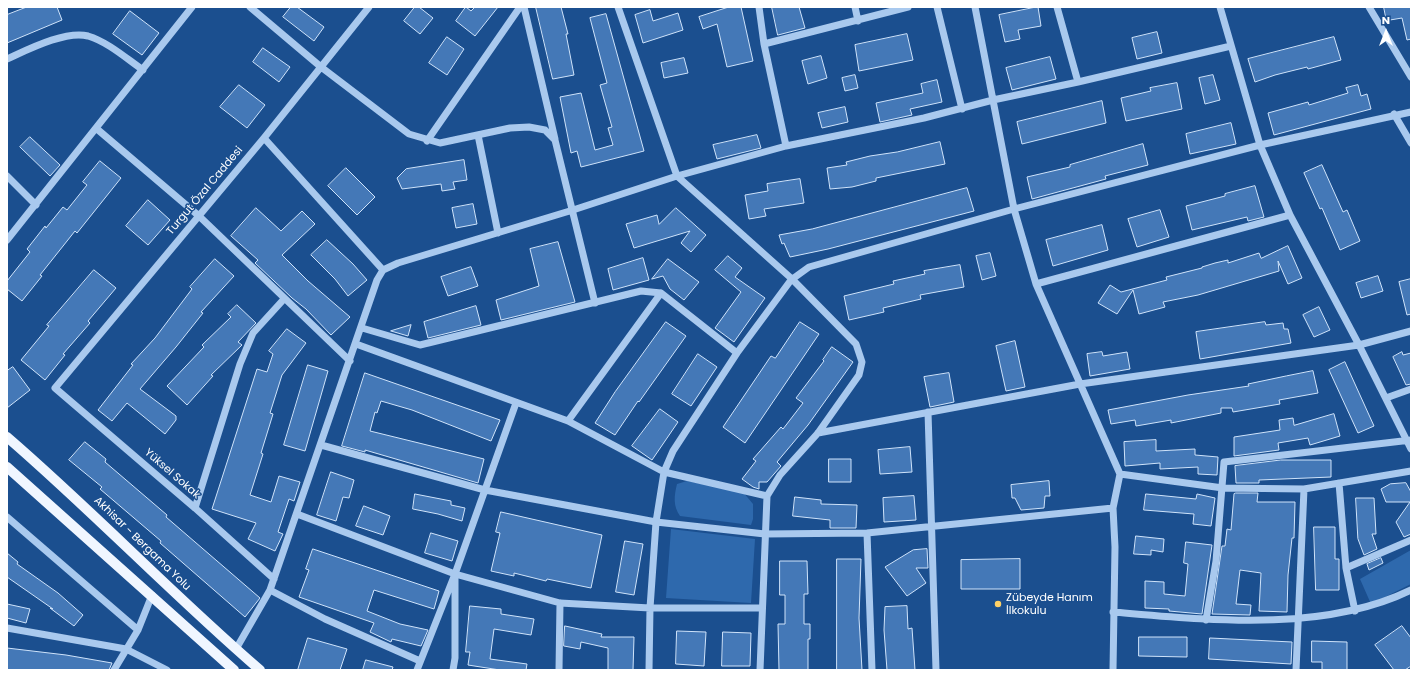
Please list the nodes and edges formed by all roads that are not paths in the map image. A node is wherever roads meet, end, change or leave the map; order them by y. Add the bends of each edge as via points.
1 (192, 7) edge
2 (250, 7) edge
3 (369, 7) edge
4 (520, 7) edge
5 (524, 7) edge
6 (618, 7) edge
7 (760, 7) edge
8 (855, 7) edge
9 (908, 7) edge
10 (937, 7) edge
11 (975, 7) edge
12 (1057, 7) edge
13 (1220, 7) edge
14 (1369, 7) edge
15 (858, 21) junction
16 (764, 44) junction
17 (1231, 46) junction
18 (7, 59) edge
19 (321, 67) junction
20 (143, 70) junction
21 (1411, 77) edge
22 (1078, 82) junction
23 (993, 100) junction
24 (962, 109) junction
25 (1411, 112) edge
26 (1394, 114) junction
27 (97, 129) junction
28 (478, 135) junction
29 (264, 138) junction
30 (555, 140) junction
31 (427, 141) junction
32 (1411, 143) edge
33 (1260, 145) junction
34 (786, 146) junction
35 (7, 176) edge
36 (677, 176) junction
37 (36, 205) junction
38 (1014, 209) junction
39 (573, 210) junction
40 (1290, 215) junction
41 (199, 216) junction
42 (498, 232) junction
43 (7, 240) edge
44 (383, 270) junction
45 (792, 279) junction
46 (1036, 284) junction
47 (661, 293) junction
48 (284, 299) junction
49 (596, 303) junction
50 (362, 328) junction
51 (1411, 332) edge
52 (356, 344) junction
53 (1359, 345) junction
54 (738, 353) junction
55 (350, 362) junction
56 (1080, 384) junction
57 (55, 388) joint
58 (1411, 389) edge
59 (1386, 398) junction
60 (516, 403) junction
61 (928, 412) junction
62 (568, 420) junction
63 (818, 433) junction
64 (7, 437) edge
65 (1409, 440) edge
66 (321, 446) junction
67 (1411, 449) edge
68 (7, 467) edge
69 (1411, 471) edge
70 (664, 472) junction
71 (1120, 474) junction
72 (1340, 483) junction
73 (1223, 488) junction
74 (1304, 489) junction
75 (485, 490) junction
76 (767, 496) junction
77 (195, 508) junction
78 (1113, 508) junction
79 (297, 514) junction
80 (7, 517) edge
81 (656, 522) junction
82 (933, 526) junction
83 (866, 533) junction
84 (765, 534) junction
85 (1411, 540) edge
86 (1346, 568) junction
87 (455, 574) junction
88 (274, 579) junction
89 (270, 590) junction
90 (1411, 590) edge
91 (152, 595) junction
92 (560, 603) junction
93 (650, 608) junction
94 (762, 608) junction
95 (1355, 611) junction
96 (1113, 612) junction
97 (1298, 618) junction
98 (1206, 620) junction
99 (7, 628) edge
100 (138, 630) junction
101 (126, 649) junction
102 (236, 649) junction
103 (420, 661) junction
104 (114, 670) edge
105 (167, 670) edge
106 (234, 670) edge
107 (260, 670) edge
108 (417, 670) edge
109 (453, 670) edge
110 (559, 670) edge
111 (649, 670) edge
112 (760, 670) edge
113 (872, 670) edge
114 (936, 670) edge
115 (1113, 670) edge
116 (1296, 670) edge

1 - 20 street
2 - 19 street
3 - 19 street, Turgut Özal Caddesi
4 - 31 street
5 - 30 street
6 - 36 street
7 - 16 street
8 - 15 street
9 - 15 street
10 - 24 street
11 - 23 street
12 - 22 street
13 - 17 street
14 - 21 street
15 - 16 street
16 - 34 street
17 - 22 street
17 - 33 street
18 - 20 street via 68,36 88,36
19 - 29 street, Turgut Özal Caddesi
19 - 31 street via 409,134
20 - 27 street
22 - 23 street
23 - 24 street
23 - 38 street
24 - 34 street
25 - 26 street
26 - 32 street
26 - 33 street
27 - 37 street
27 - 41 street
28 - 30 street via 529,126 545,130
28 - 31 street via 440,143
28 - 42 street
29 - 41 street, Turgut Özal Caddesi
29 - 44 street
30 - 39 street
33 - 38 street
33 - 40 street
34 - 36 street
35 - 37 street
36 - 39 street
36 - 45 street
37 - 43 street
38 - 45 street via 809,267
38 - 46 street
39 - 42 street
39 - 49 street
40 - 46 street
40 - 53 street
41 - 48 street
41 - 57 street, Turgut Özal Caddesi
42 - 44 street
44 - 50 street via 377,280
45 - 54 street
45 - 63 street via 856,344 862,362 859,375
46 - 56 street
47 - 49 street via 641,291
47 - 54 street
47 - 62 street
48 - 55 street
48 - 77 street via 250,339
49 - 50 street via 420,345
50 - 52 street
51 - 53 street
52 - 55 street
52 - 60 street
53 - 56 street
53 - 59 street
54 - 70 street via 673,452
55 - 66 street
56 - 61 street
56 - 71 street
57 - 77 street, Yüksel Sokak
58 - 59 street
59 - 65 street
60 - 62 street
60 - 75 street
61 - 63 street
61 - 82 street
62 - 70 street
63 - 76 street via 780,475
64 - 102 main road, Akhisar - Bergama Yolu via 64,486
65 - 67 street
65 - 73 street via 1224,462
66 - 75 street
66 - 79 street
68 - 91 main road
69 - 72 street
70 - 76 street
70 - 81 street
71 - 73 street
71 - 78 street
72 - 74 street
72 - 86 street
73 - 74 street
73 - 98 street via 1216,561
74 - 97 street
75 - 81 street
75 - 87 street
76 - 84 street
77 - 88 street, Yüksel Sokak
78 - 82 street
78 - 96 street
79 - 87 street
79 - 88 street
80 - 100 street
81 - 84 street
81 - 93 street
82 - 83 street
82 - 114 street
83 - 84 street
83 - 113 street
84 - 94 street
85 - 86 street
86 - 95 street
87 - 92 street
87 - 103 street
87 - 109 street
88 - 89 street
89 - 102 street
89 - 103 street via 325,619
90 - 95 street via 1390,601
91 - 100 street
91 - 106 main road
92 - 93 street
92 - 110 street
93 - 94 street
93 - 111 street
94 - 112 street
95 - 97 street
96 - 98 street
96 - 115 street
97 - 98 street
97 - 116 street
99 - 101 street
100 - 101 street
101 - 104 street
101 - 105 street
102 - 107 main road, Akhisar - Bergama Yolu
103 - 108 street

